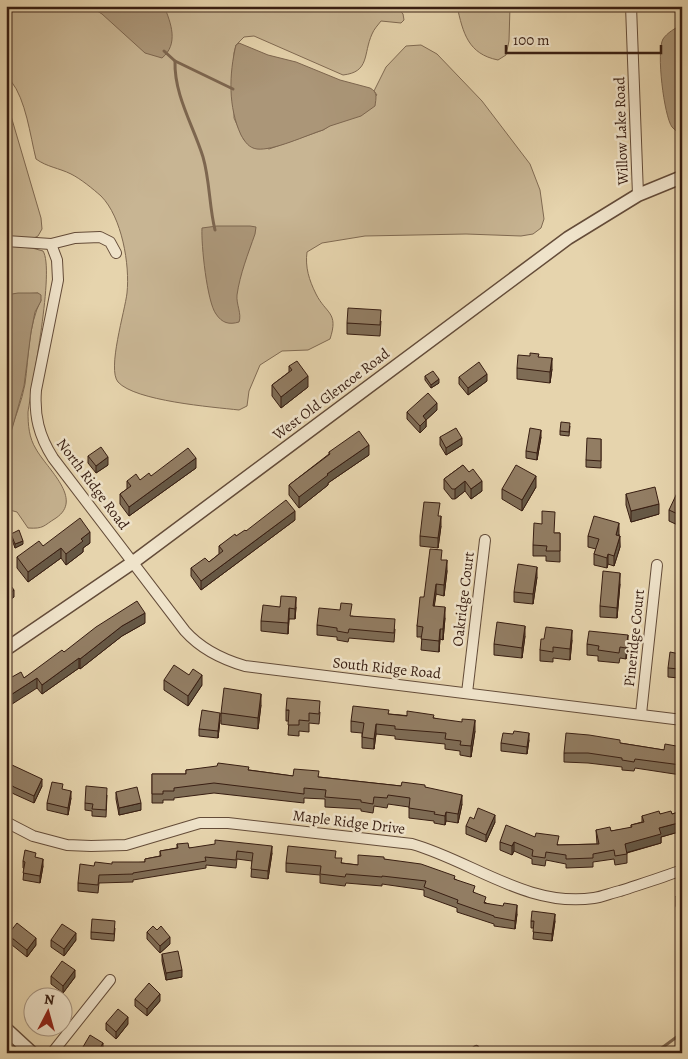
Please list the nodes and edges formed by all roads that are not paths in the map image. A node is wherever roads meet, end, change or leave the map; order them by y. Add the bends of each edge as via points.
1 (631, 6) edge
2 (682, 177) edge
3 (638, 195) junction
4 (6, 241) edge
5 (51, 244) junction
6 (116, 253) dead end
7 (485, 540) dead end
8 (132, 563) junction
9 (657, 565) dead end
10 (6, 649) edge
11 (467, 692) junction
12 (641, 714) junction
13 (682, 720) edge
14 (6, 822) edge
15 (682, 870) edge
16 (110, 980) dead end
17 (6, 1029) edge
18 (32, 1053) edge
19 (52, 1053) edge

1 - 3 street, Willow Lake Road
2 - 3 street, West Old Glencoe Road
3 - 8 street, West Old Glencoe Road via 529,266
4 - 5 street
5 - 6 street via 75,238 100,237 110,242
5 - 8 street, North Ridge Road via 57,260 58,280 36,390 38,430 53,458
7 - 11 street, Oakridge Court
8 - 10 street, West Old Glencoe Road
8 - 11 street, South Ridge Road via 190,637 212,654 228,661 254,667
9 - 12 street, Pineridge Court
11 - 12 street, South Ridge Road
12 - 13 street, South Ridge Road
14 - 15 street, Maple Ridge Drive via 33,836 67,845 126,845 200,822 412,844 434,850 496,880 561,899 594,898
16 - 19 street
17 - 18 street

